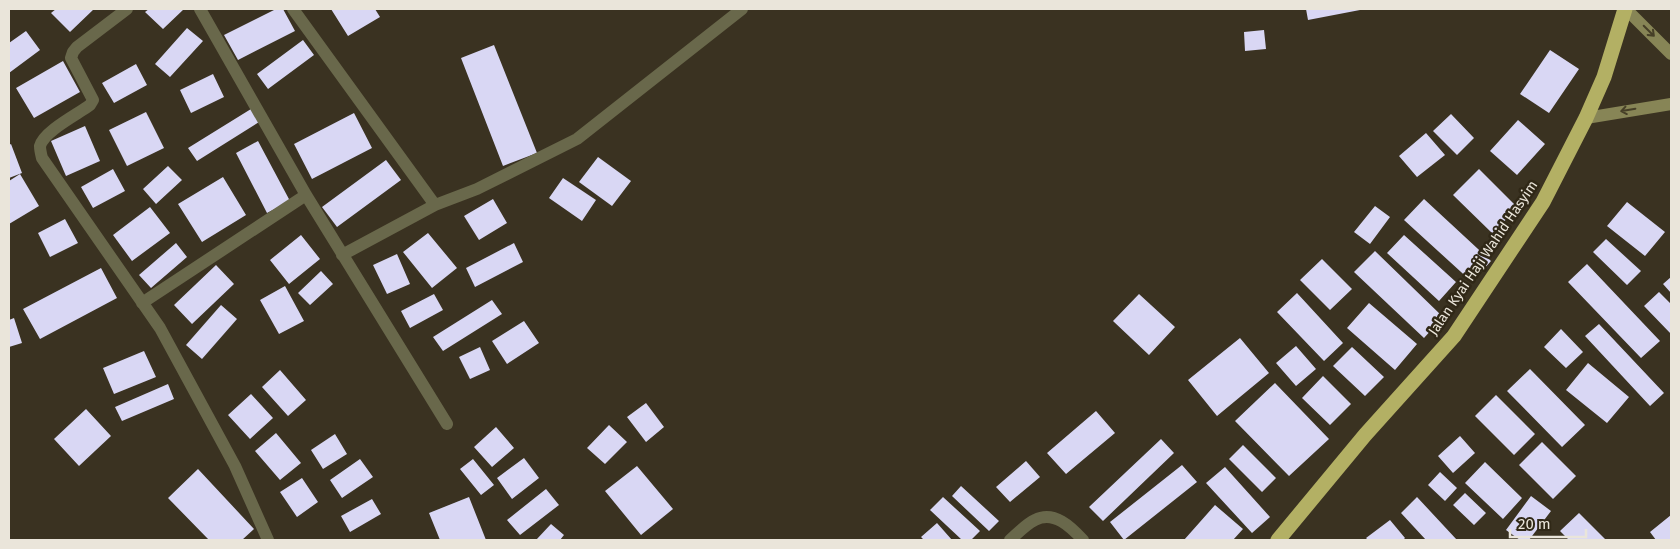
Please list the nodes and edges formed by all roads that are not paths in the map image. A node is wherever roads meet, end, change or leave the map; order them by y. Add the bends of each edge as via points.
1 (127, 9) edge
2 (200, 9) edge
3 (294, 9) edge
4 (742, 9) edge
5 (1626, 9) edge
6 (1671, 54) edge
7 (1671, 104) edge
8 (1586, 118) junction
9 (306, 196) junction
10 (435, 206) junction
11 (342, 255) junction
12 (142, 303) junction
13 (447, 424) dead end
14 (268, 540) edge
15 (1010, 540) edge
16 (1083, 540) edge
17 (1278, 540) edge

1 - 12 street via 73,52 71,58 93,100 90,106 45,137 40,146 42,158
2 - 9 street
3 - 10 street
4 - 10 street via 577,139 477,189
5 -> 6 main road
5 - 8 highway, Jalan Kyai Haji Wahid Hasyim via 1604,77
7 -> 8 main road
8 - 17 highway, Jalan Kyai Haji Wahid Hasyim via 1542,202 1454,336 1365,435
9 - 11 street
9 - 12 street
10 - 11 street
11 - 13 street
12 - 14 street via 160,328 235,466
15 - 16 street via 1034,520 1046,516 1070,526

